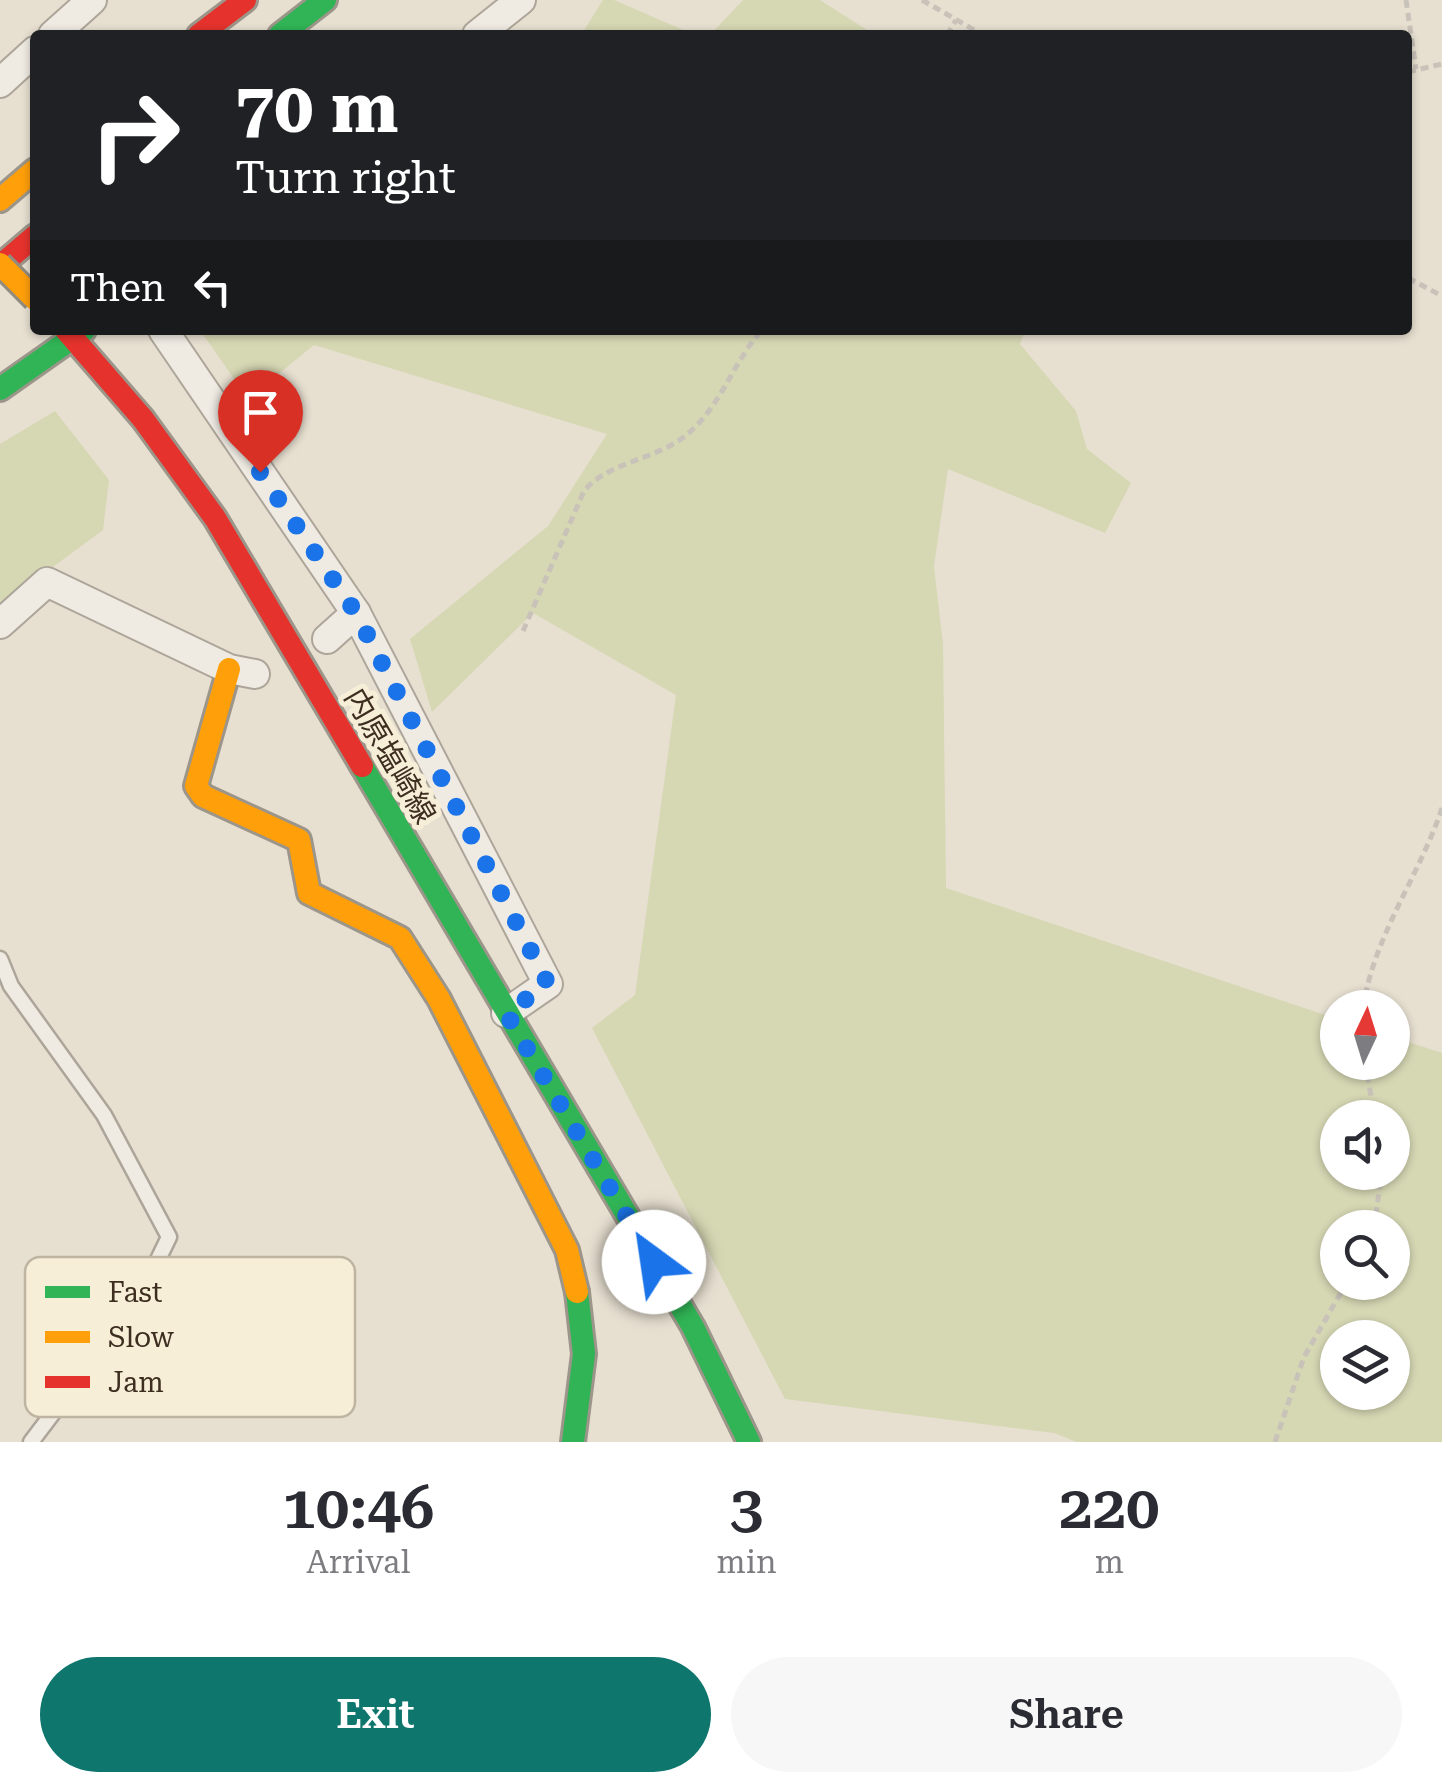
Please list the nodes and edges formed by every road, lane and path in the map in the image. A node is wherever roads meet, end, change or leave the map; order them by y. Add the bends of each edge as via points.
1 (92, 0) edge
2 (245, 0) edge
3 (325, 0) edge
4 (521, 0) edge
5 (922, 0) edge
6 (1406, 0) edge
7 (956, 20) junction
8 (59, 30) edge
9 (206, 30) edge
10 (286, 30) edge
11 (483, 30) edge
12 (951, 30) edge
13 (974, 30) edge
14 (1410, 30) edge
15 (1412, 41) edge
16 (30, 55) edge
17 (1442, 64) edge
18 (1416, 69) junction
19 (1412, 70) edge
20 (0, 82) edge
21 (30, 174) edge
22 (0, 200) edge
23 (30, 240) edge
24 (0, 265) edge
25 (1412, 280) edge
26 (30, 294) edge
27 (1442, 296) edge
28 (71, 335) edge
29 (76, 335) edge
30 (166, 335) edge
31 (758, 335) edge
32 (0, 389) edge
33 (356, 613) junction
34 (0, 624) edge
35 (523, 631) dead end
36 (327, 638) dead end
37 (242, 672) joint
38 (1442, 808) edge
39 (0, 959) edge
40 (1366, 990) edge
41 (506, 1013) junction
42 (159, 1257) edge
43 (1337, 1300) edge
44 (50, 1417) edge
45 (31, 1442) edge
46 (574, 1442) edge
47 (750, 1442) edge
48 (1275, 1442) edge

1 - 8 street
2 - 9 main road
3 - 10 main road
4 - 11 street
5 - 7 path
6 - 14 path
7 - 12 path
7 - 13 path
15 - 18 path
16 - 20 street
17 - 18 path
18 - 19 path
21 - 22 main road
23 - 24 main road
24 - 26 main road, bridge
25 - 27 path
28 - 32 main road
29 - 41 main road, 内原塩崎線 via 215,518
30 - 33 street
31 - 35 path via 718,400 686,436 604,474 584,491
33 - 36 street
33 - 41 street via 548,984
34 - 37 street via 47,582
37 - 46 main road via 196,771 196,786 204,796 299,840 308,893 400,938 439,999 566,1250 583,1318
38 - 40 path via 1385,930
39 - 42 lane via 11,986 104,1116 169,1236
41 - 47 main road, 内原塩崎線 via 693,1327
43 - 48 path via 1304,1357
44 - 45 lane

